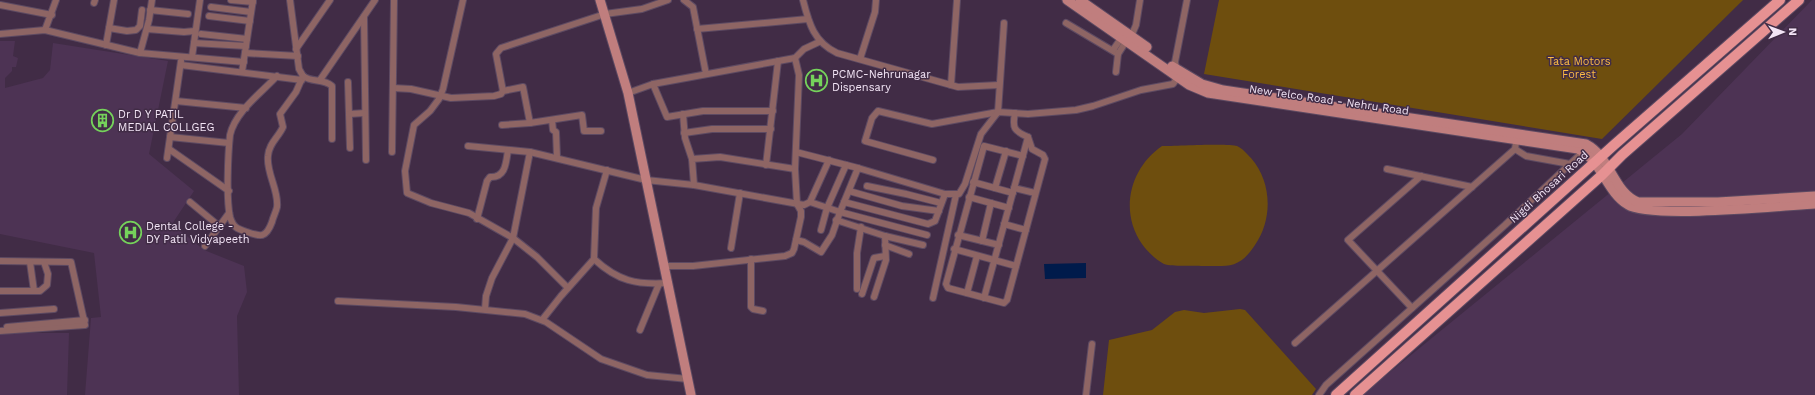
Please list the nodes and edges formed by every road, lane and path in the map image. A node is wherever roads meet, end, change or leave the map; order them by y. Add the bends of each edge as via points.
1 (56, 0) edge
2 (114, 0) edge
3 (152, 0) edge
4 (200, 0) edge
5 (232, 0) edge
6 (290, 0) edge
7 (330, 0) edge
8 (375, 0) edge
9 (394, 0) edge
10 (463, 0) edge
11 (600, 0) edge
12 (668, 0) edge
13 (684, 0) edge
14 (803, 0) edge
15 (876, 0) edge
16 (958, 0) edge
17 (1067, 0) edge
18 (1080, 0) edge
19 (1140, 0) edge
20 (1187, 0) edge
21 (1780, 0) edge
22 (1799, 0) edge
23 (253, 1) edge
24 (0, 5) edge
25 (211, 7) dead end
26 (142, 10) dead end
27 (150, 10) junction
28 (251, 12) junction
29 (188, 14) dead end
30 (605, 14) junction
31 (52, 15) junction
32 (209, 16) dead end
33 (364, 17) junction
34 (808, 19) junction
35 (250, 21) junction
36 (1066, 23) dead end
37 (1004, 24) dead end
38 (109, 28) junction
39 (147, 29) junction
40 (697, 29) junction
41 (46, 30) junction
42 (198, 32) junction
43 (0, 34) edge
44 (247, 39) junction
45 (1127, 39) junction
46 (819, 42) junction
47 (194, 43) junction
48 (106, 45) junction
49 (246, 49) junction
50 (296, 49) junction
51 (1115, 52) junction
52 (140, 53) junction
53 (182, 56) junction
54 (298, 56) junction
55 (192, 57) junction
56 (795, 58) junction
57 (860, 59) junction
58 (778, 61) junction
59 (244, 62) junction
60 (181, 65) junction
61 (242, 72) junction
62 (1116, 72) dead end
63 (1178, 73) junction
64 (706, 74) junction
65 (277, 76) junction
66 (302, 78) junction
67 (320, 80) junction
68 (348, 82) dead end
69 (653, 84) junction
70 (951, 85) junction
71 (999, 85) junction
72 (393, 88) junction
73 (503, 91) junction
74 (628, 94) junction
75 (440, 96) junction
76 (176, 102) junction
77 (246, 108) junction
78 (773, 111) junction
79 (998, 112) junction
80 (365, 113) junction
81 (1015, 113) junction
82 (349, 114) junction
83 (683, 114) junction
84 (552, 120) junction
85 (530, 123) junction
86 (502, 125) dead end
87 (771, 129) junction
88 (601, 131) dead end
89 (684, 132) junction
90 (170, 137) junction
91 (1028, 137) junction
92 (332, 139) dead end
93 (1516, 141) junction
94 (229, 143) junction
95 (468, 146) dead end
96 (350, 148) dead end
97 (1586, 148) junction
98 (169, 149) junction
99 (508, 150) junction
100 (1006, 151) junction
101 (392, 152) dead end
102 (530, 152) junction
103 (796, 152) junction
104 (1023, 156) junction
105 (557, 157) junction
106 (167, 158) dead end
107 (692, 159) junction
108 (366, 160) dead end
109 (829, 160) junction
110 (933, 160) dead end
111 (1598, 160) junction
112 (1570, 164) junction
113 (766, 165) junction
114 (846, 165) junction
115 (858, 168) junction
116 (795, 169) junction
117 (1387, 169) dead end
118 (607, 170) junction
119 (1605, 171) junction
120 (1421, 176) junction
121 (646, 180) junction
122 (973, 182) junction
123 (694, 185) junction
124 (867, 186) dead end
125 (1472, 187) junction
126 (995, 188) junction
127 (1014, 190) junction
128 (229, 191) junction
129 (849, 191) junction
130 (740, 193) junction
131 (945, 194) junction
132 (956, 194) junction
133 (1036, 194) junction
134 (1815, 196) edge
135 (969, 197) junction
136 (190, 202) dead end
137 (810, 202) junction
138 (844, 202) junction
139 (991, 203) junction
140 (796, 204) junction
141 (942, 204) junction
142 (1815, 204) edge
143 (827, 208) junction
144 (1009, 208) junction
145 (939, 211) junction
146 (840, 212) junction
147 (229, 213) junction
148 (477, 219) junction
149 (836, 220) junction
150 (1004, 224) junction
151 (1505, 225) junction
152 (219, 226) junction
153 (861, 227) junction
154 (821, 230) dead end
155 (1026, 230) junction
156 (1514, 234) junction
157 (927, 235) dead end
158 (958, 235) junction
159 (885, 236) junction
160 (513, 238) junction
161 (796, 240) junction
162 (982, 241) junction
163 (885, 245) junction
164 (923, 245) dead end
165 (999, 245) junction
166 (205, 246) dead end
167 (731, 248) dead end
168 (954, 249) junction
169 (909, 254) dead end
170 (886, 256) junction
171 (976, 256) junction
172 (594, 259) junction
173 (751, 259) junction
174 (0, 261) edge
175 (994, 261) junction
176 (30, 262) junction
177 (44, 262) junction
178 (664, 266) junction
179 (1016, 266) junction
180 (1377, 271) junction
181 (663, 284) junction
182 (857, 289) dead end
183 (0, 291) edge
184 (34, 291) junction
185 (564, 292) junction
186 (967, 293) junction
187 (862, 294) dead end
188 (874, 297) dead end
189 (933, 298) dead end
190 (984, 298) junction
191 (338, 301) dead end
192 (1412, 308) junction
193 (54, 309) dead end
194 (485, 309) junction
195 (764, 311) dead end
196 (0, 313) edge
197 (85, 320) junction
198 (542, 320) junction
199 (0, 327) edge
200 (640, 330) dead end
201 (0, 331) edge
202 (1295, 343) dead end
203 (1092, 344) dead end
204 (688, 379) junction
205 (692, 395) edge
206 (1086, 395) edge
207 (1319, 395) edge
208 (1336, 395) edge
209 (1355, 395) edge

1 - 31 street
2 - 38 street
3 - 27 street
4 - 42 street
5 - 23 street
6 - 50 street
7 - 50 street
8 - 33 street
9 - 72 street
10 - 75 street
11 - 30 street
12 - 30 street via 642,9
13 - 40 street via 693,7
14 - 34 street
15 - 57 street via 875,12
16 - 70 street
17 - 45 street, New Telco Road - Nehru Road
18 - 45 street, New Telco Road - Nehru Road
19 - 45 street via 1136,25
20 - 63 street via 1176,62
21 - 111 main road, Nigdi Bhosari Road
22 - 119 main road
23 - 28 street
24 - 31 street
25 - 28 street
26 - 38 street via 140,26 136,30
27 - 29 street
27 - 39 street
28 - 35 street
30 - 73 street via 502,48 496,54
30 - 74 street
31 - 41 street
32 - 35 street
33 - 67 street
33 - 80 street
34 - 40 street
34 - 46 street
35 - 44 street
36 - 51 street
37 - 71 street
38 - 48 street
39 - 42 street
39 - 52 street
40 - 64 street
41 - 43 street
41 - 48 street
42 - 44 street
42 - 47 street
44 - 49 street
45 - 51 street
45 - 63 street, New Telco Road - Nehru Road
46 - 56 street via 804,49
46 - 57 street via 837,53
47 - 49 street
47 - 55 street
48 - 52 street
49 - 54 street
49 - 59 street
50 - 54 street
51 - 62 street
52 - 53 street
53 - 55 street
53 - 60 street
54 - 66 street
55 - 59 street
56 - 58 street
56 - 103 street via 799,75
57 - 70 street
58 - 64 street
58 - 78 street
59 - 61 street
60 - 61 street
60 - 76 street
61 - 65 street
63 - 81 street via 1173,84 1141,90 1093,106 1051,113
63 - 93 street, New Telco Road - Nehru Road via 1210,87
64 - 69 street
65 - 66 street
65 - 77 street
66 - 67 street
66 - 147 street via 296,92 280,114 283,127 272,142 267,157 277,199 269,230 259,236 236,228
67 - 92 street via 328,82 333,90
68 - 82 street
69 - 74 street
69 - 83 street via 667,117
70 - 71 street
71 - 79 street
72 - 75 street via 411,89
72 - 101 street
73 - 75 street via 494,96
73 - 85 street via 523,87
74 - 121 street
75 - 148 street via 430,110 414,124 405,171 407,193 469,213
76 - 77 street
76 - 90 street
77 - 94 street via 232,127
78 - 83 street via 715,110
78 - 87 street
79 - 81 street
79 - 110 street via 932,124 878,111 872,118 865,141
79 - 132 street via 981,134 963,189
80 - 82 street
80 - 108 street
81 - 91 street via 1013,124 1017,132
82 - 96 street
83 - 89 street
84 - 85 street
84 - 88 street via 582,115 584,131
84 - 105 street via 552,130 556,132
85 - 86 street
87 - 89 street via 712,129
87 - 113 street
89 - 107 street
90 - 94 street
90 - 98 street
91 - 104 street
91 - 133 street via 1034,152 1045,157
93 - 97 street, New Telco Road - Nehru Road via 1579,142
93 - 112 street via 1526,156
93 - 125 street
94 - 128 street
95 - 99 street
97 - 111 street
97 - 112 street
98 - 106 street
98 - 128 street
99 - 102 street
99 - 148 street via 501,175 490,177 487,181
100 - 104 street
100 - 122 street via 984,146
100 - 126 street
102 - 105 street
102 - 160 street
103 - 109 street
103 - 116 street
104 - 127 street
105 - 118 street
107 - 113 street via 720,157
107 - 123 street
109 - 114 street
109 - 137 street
111 - 119 street
111 - 156 main road, Nigdi Bhosari Road
112 - 151 street
113 - 116 street
114 - 115 street
114 - 143 street
115 - 129 street
115 - 131 street
116 - 140 street
117 - 120 street
118 - 121 street
118 - 172 street via 596,208
119 - 134 street via 1627,196 1638,202 1718,202
119 - 142 street via 1623,201 1630,207 1642,210
119 - 209 main road
120 - 125 street
120 - 180 street via 1348,240
121 - 123 street
121 - 178 street
122 - 126 street
122 - 135 street
123 - 130 street
124 - 141 street
125 - 180 street
126 - 127 street
127 - 133 street
127 - 144 street
128 - 147 street
129 - 138 street
129 - 145 street via 902,206
130 - 140 street
130 - 167 street
131 - 132 street
131 - 141 street
132 - 189 street
133 - 155 street
135 - 139 street
135 - 158 street
136 - 152 street
137 - 140 street via 807,205
137 - 143 street
138 - 145 street via 928,224 935,221
138 - 146 street
139 - 144 street
139 - 162 street
140 - 161 street via 801,211
141 - 145 street
143 - 146 street
143 - 154 street
144 - 150 street
146 - 149 street
146 - 157 street
147 - 152 street
148 - 160 street
149 - 153 street
149 - 161 street via 832,236 822,252
150 - 155 street
150 - 165 street
151 - 156 street
151 - 192 street
152 - 166 street
153 - 159 street
153 - 182 street via 857,252
155 - 179 street
156 - 208 main road, Nigdi Bhosari Road
158 - 162 street
158 - 168 street
159 - 163 street
159 - 164 street
160 - 185 street via 537,256
160 - 194 street via 488,286
161 - 173 street via 795,248 790,254
162 - 165 street
163 - 169 street
163 - 170 street
165 - 175 street
168 - 171 street
168 - 186 street via 946,287
170 - 187 street via 874,258
170 - 188 street
171 - 175 street
171 - 186 street
172 - 181 street via 619,277
172 - 185 street
173 - 178 street via 693,266
173 - 195 street via 750,307
174 - 176 street
175 - 179 street
175 - 190 street
176 - 177 street
176 - 184 street
177 - 184 street via 48,274 47,285 40,291
177 - 197 street via 71,262
178 - 181 street
179 - 190 street via 1006,302
180 - 192 street
180 - 202 street
181 - 200 street
181 - 204 street
183 - 184 street
185 - 198 street
186 - 190 street
191 - 194 street
192 - 207 street via 1326,385
193 - 196 street
194 - 198 street via 524,314
197 - 199 street
197 - 201 street via 85,325
198 - 204 street via 601,359 647,375
203 - 206 street
204 - 205 street

